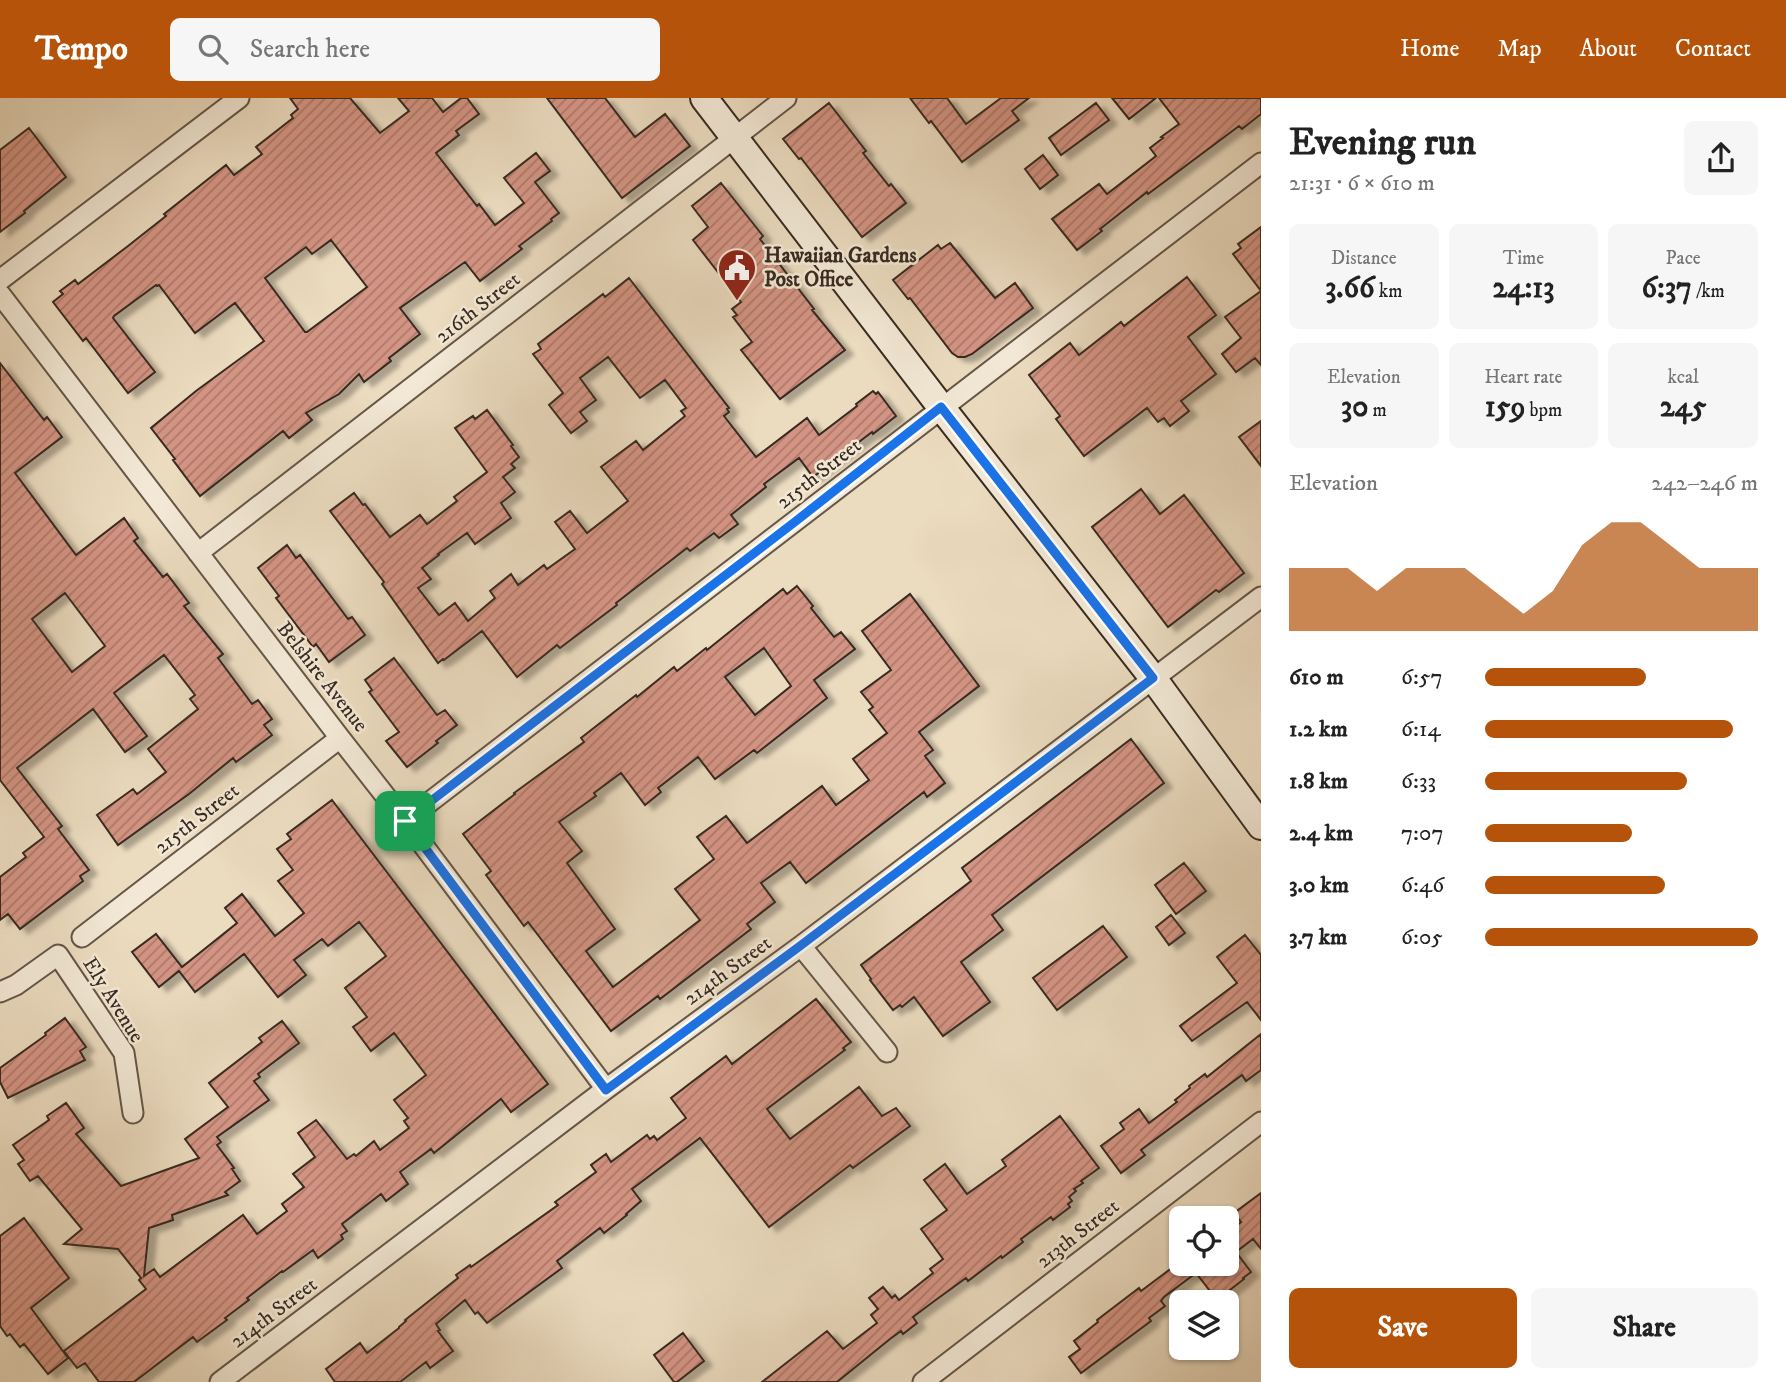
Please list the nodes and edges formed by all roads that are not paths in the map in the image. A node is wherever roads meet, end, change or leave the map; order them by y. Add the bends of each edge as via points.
1 (239, 98) edge
2 (704, 98) edge
3 (786, 98) edge
4 (735, 138) junction
5 (1261, 163) edge
6 (0, 280) edge
7 (0, 294) edge
8 (941, 407) junction
9 (198, 553) junction
10 (1261, 597) edge
11 (1153, 678) junction
12 (340, 738) junction
13 (405, 821) junction
14 (1261, 826) edge
15 (82, 937) dead end
16 (800, 946) junction
17 (0, 992) edge
18 (887, 1052) dead end
19 (606, 1090) junction
20 (133, 1112) dead end
21 (1261, 1122) edge
22 (220, 1382) edge
23 (923, 1382) edge

1 - 6 street
2 - 4 main road
3 - 4 street, 216th Street
4 - 8 main road
4 - 9 street, 216th Street
5 - 8 street, 215th Street
7 - 9 street, Belshire Avenue
8 - 11 main road
8 - 13 street, 215th Street
9 - 12 street, Belshire Avenue
10 - 11 street, 214th Street
11 - 14 main road
11 - 16 street, 214th Street
12 - 13 street, Belshire Avenue
12 - 15 street, 215th Street
13 - 19 street, Belshire Avenue
16 - 18 street
16 - 19 street, 214th Street
17 - 20 street, Ely Avenue via 58,956 124,1054
19 - 22 street, 214th Street
21 - 23 street, 213th Street

